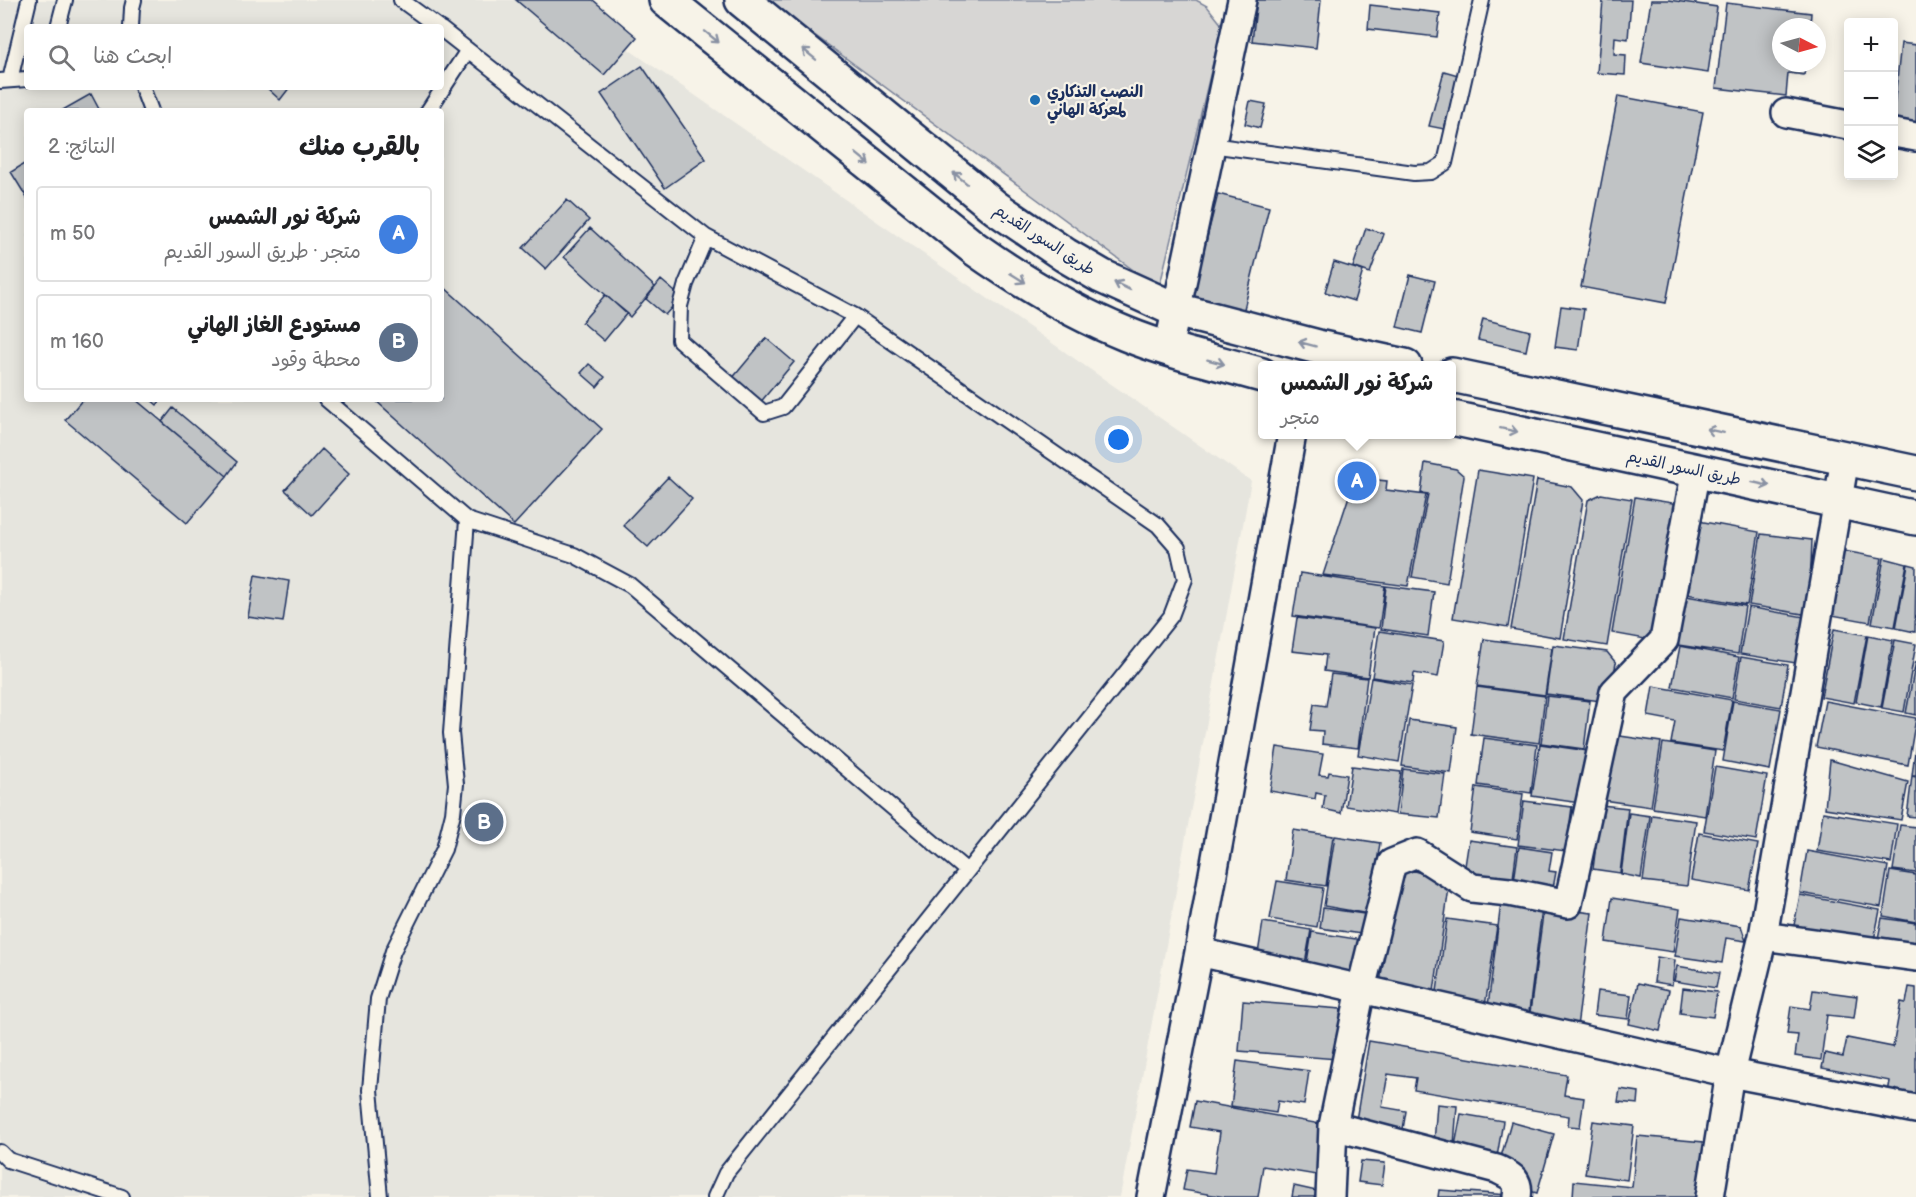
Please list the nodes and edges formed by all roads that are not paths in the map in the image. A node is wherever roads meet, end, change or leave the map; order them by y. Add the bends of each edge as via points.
1 (29, 0) edge
2 (65, 0) edge
3 (135, 0) edge
4 (402, 0) edge
5 (666, 0) edge
6 (742, 0) edge
7 (1242, 0) edge
8 (1482, 0) edge
9 (59, 24) edge
10 (131, 24) edge
11 (435, 24) edge
12 (444, 31) edge
13 (468, 50) junction
14 (24, 79) edge
15 (5, 81) edge
16 (444, 87) edge
17 (143, 90) edge
18 (442, 90) edge
19 (150, 108) edge
20 (430, 108) edge
21 (1786, 113) dead end
22 (1844, 124) edge
23 (1898, 134) edge
24 (1916, 137) edge
25 (1211, 146) junction
26 (706, 237) junction
27 (1176, 310) junction
28 (855, 316) junction
29 (1168, 349) junction
30 (1382, 361) edge
31 (1258, 374) edge
32 (1456, 376) edge
33 (329, 402) edge
34 (1456, 419) edge
35 (1291, 439) edge
36 (1845, 459) junction
37 (1696, 470) junction
38 (1916, 473) edge
39 (1837, 501) junction
40 (1916, 518) edge
41 (467, 520) junction
42 (967, 871) junction
43 (1763, 936) junction
44 (1199, 952) junction
45 (1916, 957) edge
46 (1361, 989) junction
47 (1730, 1073) junction
48 (1916, 1109) edge
49 (1333, 1126) junction
50 (0, 1152) edge
51 (122, 1197) edge
52 (380, 1197) edge
53 (715, 1197) edge
54 (1151, 1197) edge
55 (1330, 1197) edge
56 (1517, 1197) edge
57 (1710, 1197) edge

1 - 15 lane
2 - 9 lane
3 - 10 lane
4 - 11 lane
5 -> 29 main road via 1010,274 1086,317
27 -> 6 main road, طريق السور القديم via 1101,276 996,208
7 - 25 street
8 - 25 lane via 1445,163 1431,172
12 - 13 lane
13 - 16 lane
13 - 26 lane
14 - 15 lane
17 - 19 lane
18 - 20 lane
21 - 22 street
23 - 24 street
25 - 27 street
26 - 28 lane
26 - 28 lane via 680,306 679,340 764,413 783,407
27 - 29 street
30 -> 27 main road, طريق السور القديم
28 - 42 lane via 1158,525 1178,548 1185,579 1171,616
29 -> 31 main road
36 -> 32 main road
33 - 41 lane
34 -> 37 main road, طريق السور القديم
35 - 44 street
36 - 38 main road
36 - 39 street
37 -> 39 main road, طريق السور القديم
37 - 46 street via 1664,640 1614,692 1568,904 1472,888 1417,853 1409,856 1392,863
39 - 40 main road, طريق السور القديم
39 - 43 street
41 - 42 lane via 574,555 630,585
41 - 52 lane via 451,733 456,784 453,813 444,849 393,951 378,999 370,1090
42 - 53 lane via 726,1173
43 - 45 street
43 - 47 street
44 - 46 street
44 - 54 street
46 - 47 street
46 - 49 street
47 - 48 street
47 - 57 street
49 - 55 street
49 - 56 street via 1497,1169 1512,1176 1517,1184
50 - 51 lane via 8,1160

